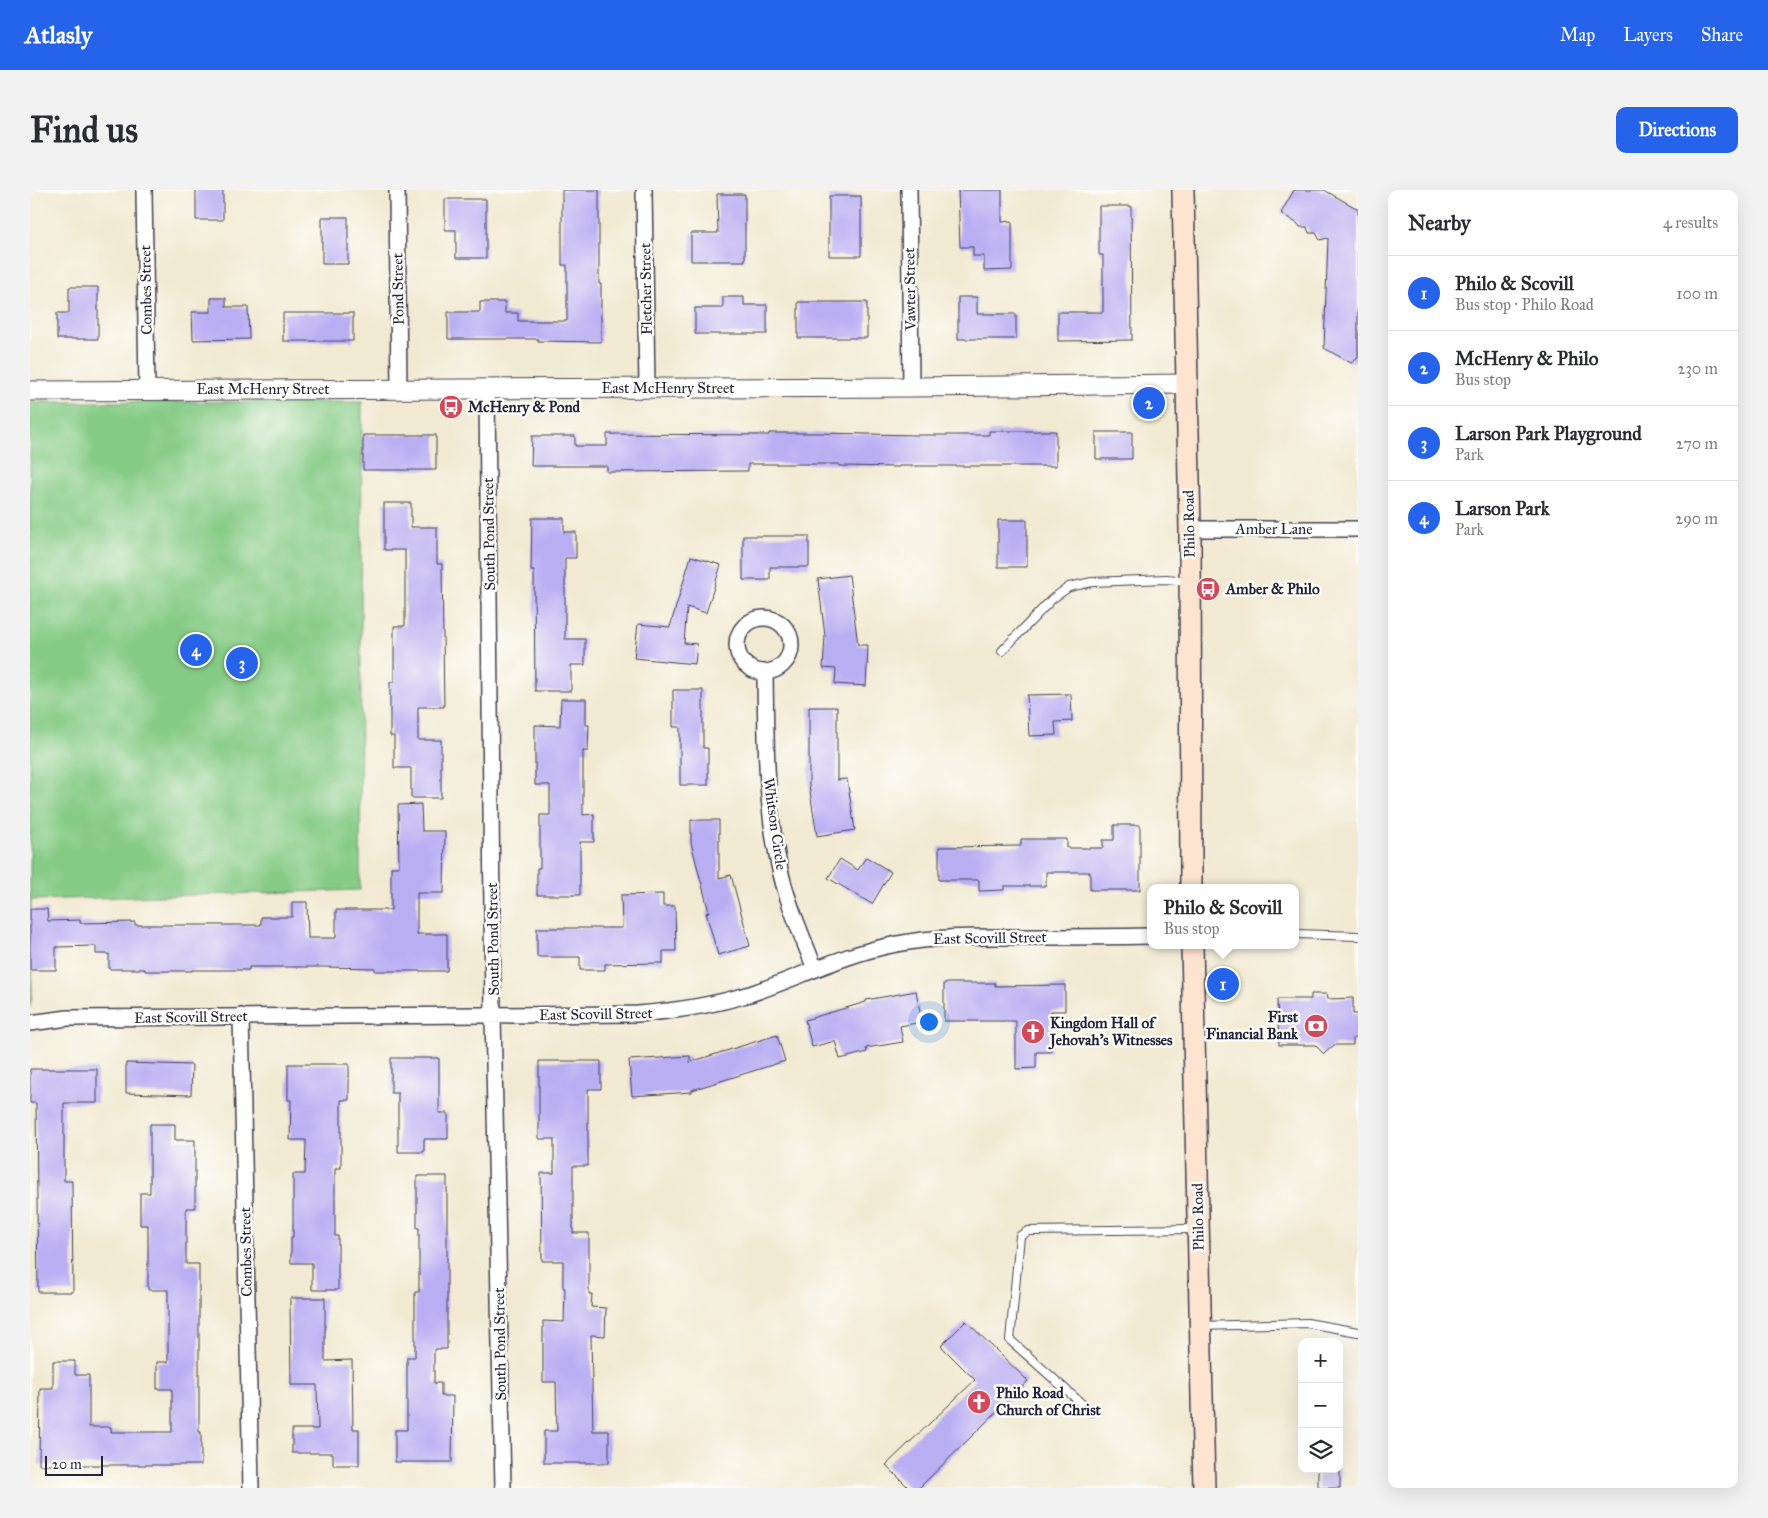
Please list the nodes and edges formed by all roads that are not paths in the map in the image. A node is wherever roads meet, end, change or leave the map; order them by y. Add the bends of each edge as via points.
1 (144, 190) edge
2 (397, 190) edge
3 (644, 190) edge
4 (909, 190) edge
5 (1184, 190) edge
6 (1186, 384) junction
7 (911, 387) junction
8 (647, 388) junction
9 (399, 389) junction
10 (147, 390) junction
11 (488, 390) junction
12 (30, 391) edge
13 (1190, 529) junction
14 (1358, 529) edge
15 (1190, 581) junction
16 (1002, 651) dead end
17 (765, 673) dead end
18 (1192, 884) edge
19 (1299, 934) edge
20 (1147, 936) edge
21 (1358, 936) edge
22 (1192, 949) edge
23 (815, 969) junction
24 (493, 1015) junction
25 (241, 1016) junction
26 (30, 1023) edge
27 (1198, 1229) junction
28 (1201, 1326) junction
29 (1358, 1332) edge
30 (1091, 1412) dead end
31 (251, 1488) edge
32 (503, 1488) edge
33 (1204, 1488) edge

1 - 10 street, Combes Street
2 - 9 street, Pond Street
3 - 8 street, Fletcher Street
4 - 7 street, Vawter Street
5 - 6 main road, Philo Road
6 - 7 street, East McHenry Street
6 - 13 main road, Philo Road
7 - 8 street, East McHenry Street
8 - 11 street, East McHenry Street
9 - 10 street, East McHenry Street
9 - 11 street, East McHenry Street
10 - 12 street, East McHenry Street
11 - 24 street, South Pond Street
13 - 14 street, Amber Lane
13 - 15 main road, Philo Road
15 - 16 lane via 1092,582 1069,587
15 - 18 main road, Philo Road
17 - 23 street, Whitson Circle via 767,762 776,852 788,900
19 - 21 lane
20 - 23 street, East Scovill Street via 927,939 865,951
22 - 27 main road, Philo Road
23 - 24 street, East Scovill Street via 741,996 664,1012
24 - 25 street, East Scovill Street
24 - 32 street, South Pond Street
25 - 26 street, East Scovill Street via 68,1018
25 - 31 street, Combes Street
27 - 28 main road, Philo Road
27 - 30 lane via 1028,1231 1020,1236 1010,1340
28 - 29 lane via 1307,1323
28 - 33 main road, Philo Road

